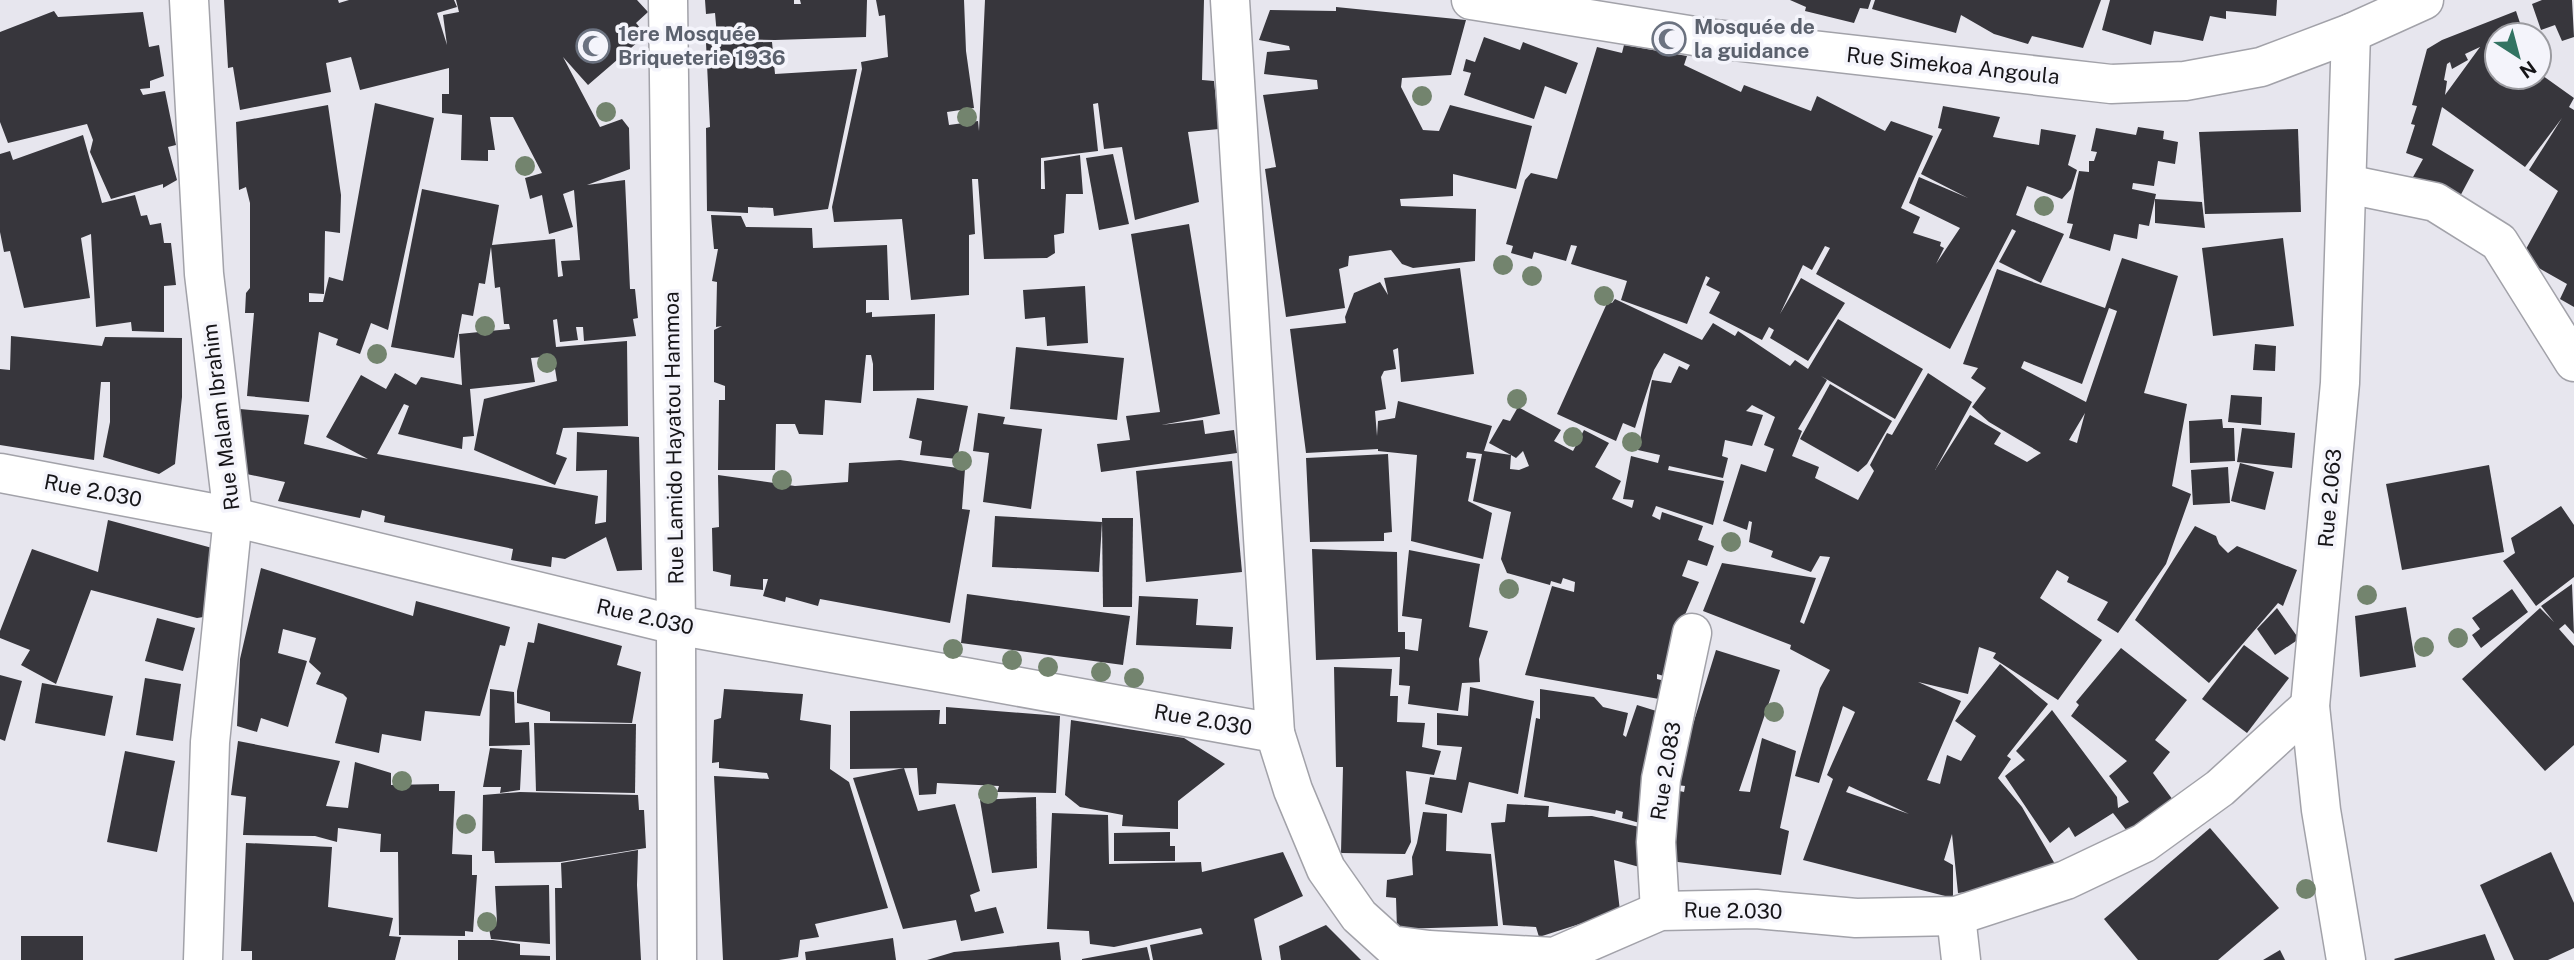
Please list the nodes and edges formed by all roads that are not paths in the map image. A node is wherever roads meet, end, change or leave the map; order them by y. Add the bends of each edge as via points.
1 (189, 0) edge
2 (668, 0) edge
3 (1230, 0) edge
4 (1471, 0) edge
5 (2424, 0) edge
6 (2351, 33) junction
7 (2347, 184) junction
8 (2574, 362) edge
9 (0, 473) edge
10 (233, 517) junction
11 (676, 625) junction
12 (1692, 633) dead end
13 (2310, 706) junction
14 (1275, 733) junction
15 (1660, 911) junction
16 (1956, 916) junction
17 (1555, 958) edge
18 (203, 960) edge
19 (677, 960) edge
20 (1961, 960) edge
21 (2346, 960) edge

1 - 10 street, Rue Malam Ibrahim via 204,274
2 - 11 street, Rue Lamido Hayatou Hammoa
3 - 14 street
4 - 6 street, Rue Simekoa Angoula via 1707,38 2111,84 2185,81 2261,67
5 - 6 street, Rue Simekoa Angoula
6 - 7 street, Rue 2.063
7 - 8 street via 2435,202 2499,242
7 - 13 street, Rue 2.063 via 2340,383
9 - 10 street, Rue 2.030
10 - 11 street, Rue 2.030
10 - 18 street, Rue Malam Ibrahim via 210,742
11 - 14 street, Rue 2.030
11 - 19 street, Rue Lamido Hayatou Hammoa
12 - 15 street, Rue 2.083 via 1661,779 1656,842
13 - 16 street, Rue 2.030 via 2220,788 2144,843 2066,880
13 - 21 street, Rue 2.063 via 2321,810
14 - 17 street, Rue 2.030 via 1325,869 1359,916 1391,945
15 - 16 street, Rue 2.030 via 1756,909 1856,918
15 - 17 street, Rue 2.030
16 - 20 street

